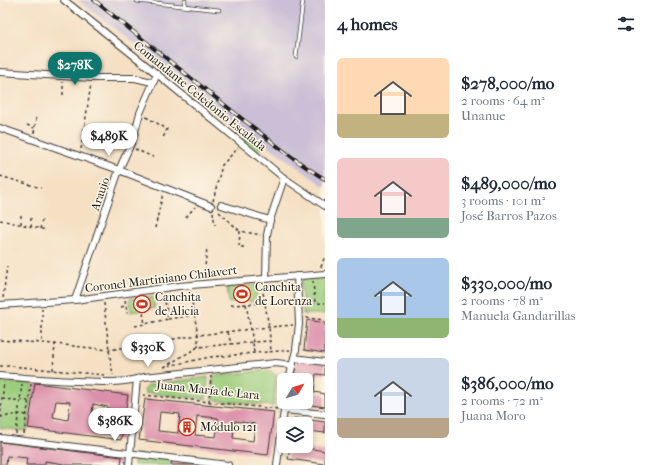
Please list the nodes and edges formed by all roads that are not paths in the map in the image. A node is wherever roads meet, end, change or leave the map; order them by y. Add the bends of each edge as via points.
1 (64, 0) edge
2 (185, 0) edge
3 (303, 0) edge
4 (137, 1) dead end
5 (184, 6) junction
6 (219, 10) dead end
7 (296, 57) dead end
8 (0, 72) edge
9 (157, 74) junction
10 (152, 82) junction
11 (0, 128) edge
12 (120, 170) junction
13 (284, 178) junction
14 (221, 205) dead end
15 (211, 206) road end
16 (325, 206) edge
17 (270, 220) junction
18 (325, 274) edge
19 (297, 276) junction
20 (263, 279) junction
21 (75, 300) junction
22 (1, 305) edge
23 (294, 358) junction
24 (325, 362) edge
25 (291, 366) junction
26 (290, 373) edge
27 (2, 376) edge
28 (137, 379) junction
29 (284, 410) joint
30 (325, 414) edge
31 (0, 438) edge
32 (130, 453) junction
33 (129, 465) edge
34 (228, 465) edge
35 (277, 465) edge

1 - 9 street, Comandante Celedonio Escalada
2 - 5 lane
3 - 7 lane
4 - 5 lane
5 - 6 lane
8 - 10 street via 135,78
9 - 10 street, Araujo
9 - 13 street, Comandante Celedonio Escalada
10 - 12 street, Araujo
11 - 12 street
12 - 15 street
12 - 21 street, Araujo
13 - 16 street, Comandante Celedonio Escalada
13 - 17 street
14 - 17 street
17 - 20 street
18 - 19 street, Coronel Martiniano Chilavert
19 - 20 street, Coronel Martiniano Chilavert
19 - 23 street via 298,324
20 - 21 street, Coronel Martiniano Chilavert via 189,285
21 - 22 street, Coronel Martiniano Chilavert
23 - 24 street
23 - 25 street
25 - 26 street
25 - 28 street via 276,363
27 - 28 street via 109,382
28 - 32 street
29 - 30 street
29 - 35 street
31 - 32 street
32 - 33 street
32 - 34 street

